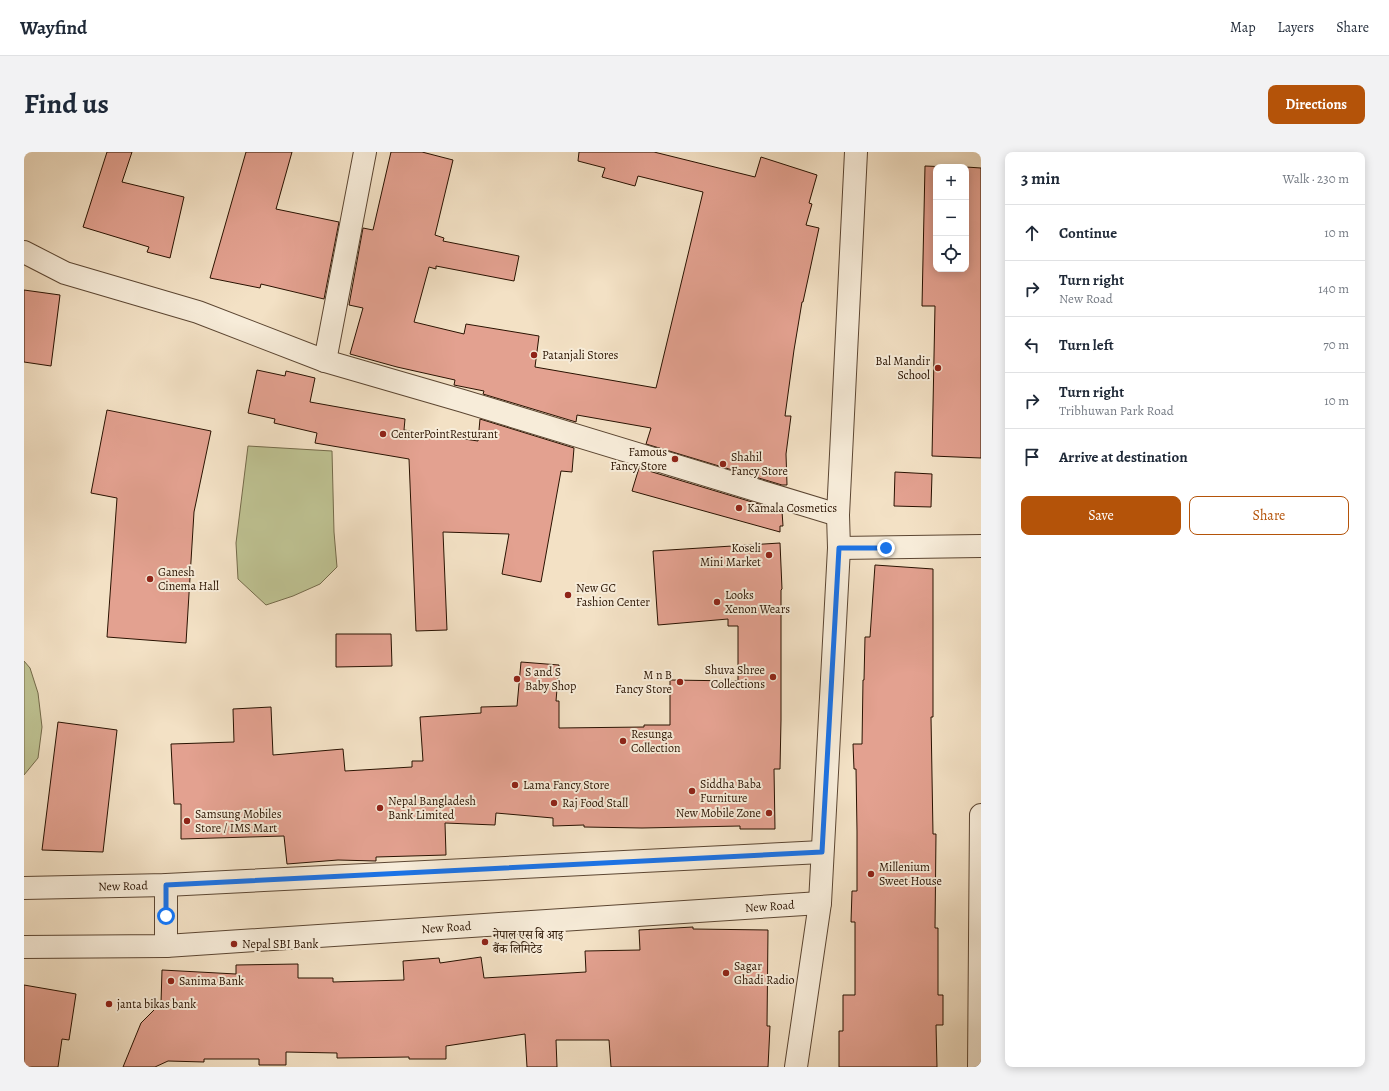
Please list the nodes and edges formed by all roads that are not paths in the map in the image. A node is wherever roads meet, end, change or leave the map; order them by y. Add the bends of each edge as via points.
1 (365, 152) edge
2 (856, 152) edge
3 (24, 252) edge
4 (325, 361) junction
5 (838, 515) junction
6 (981, 546) edge
7 (839, 548) junction
8 (981, 815) edge
9 (822, 852) junction
10 (166, 885) junction
11 (24, 888) edge
12 (820, 903) junction
13 (166, 946) junction
14 (24, 948) edge
15 (796, 1067) edge
16 (979, 1067) edge

1 - 4 street
2 - 5 street
3 - 4 street via 65,272 198,312
4 - 5 street
5 - 7 street
6 - 7 street
7 - 9 street
8 - 16 street
9 - 10 street, New Road
9 - 12 street
10 - 11 street, New Road
10 - 13 street
12 - 13 street, New Road
12 - 15 street
13 - 14 street, New Road

